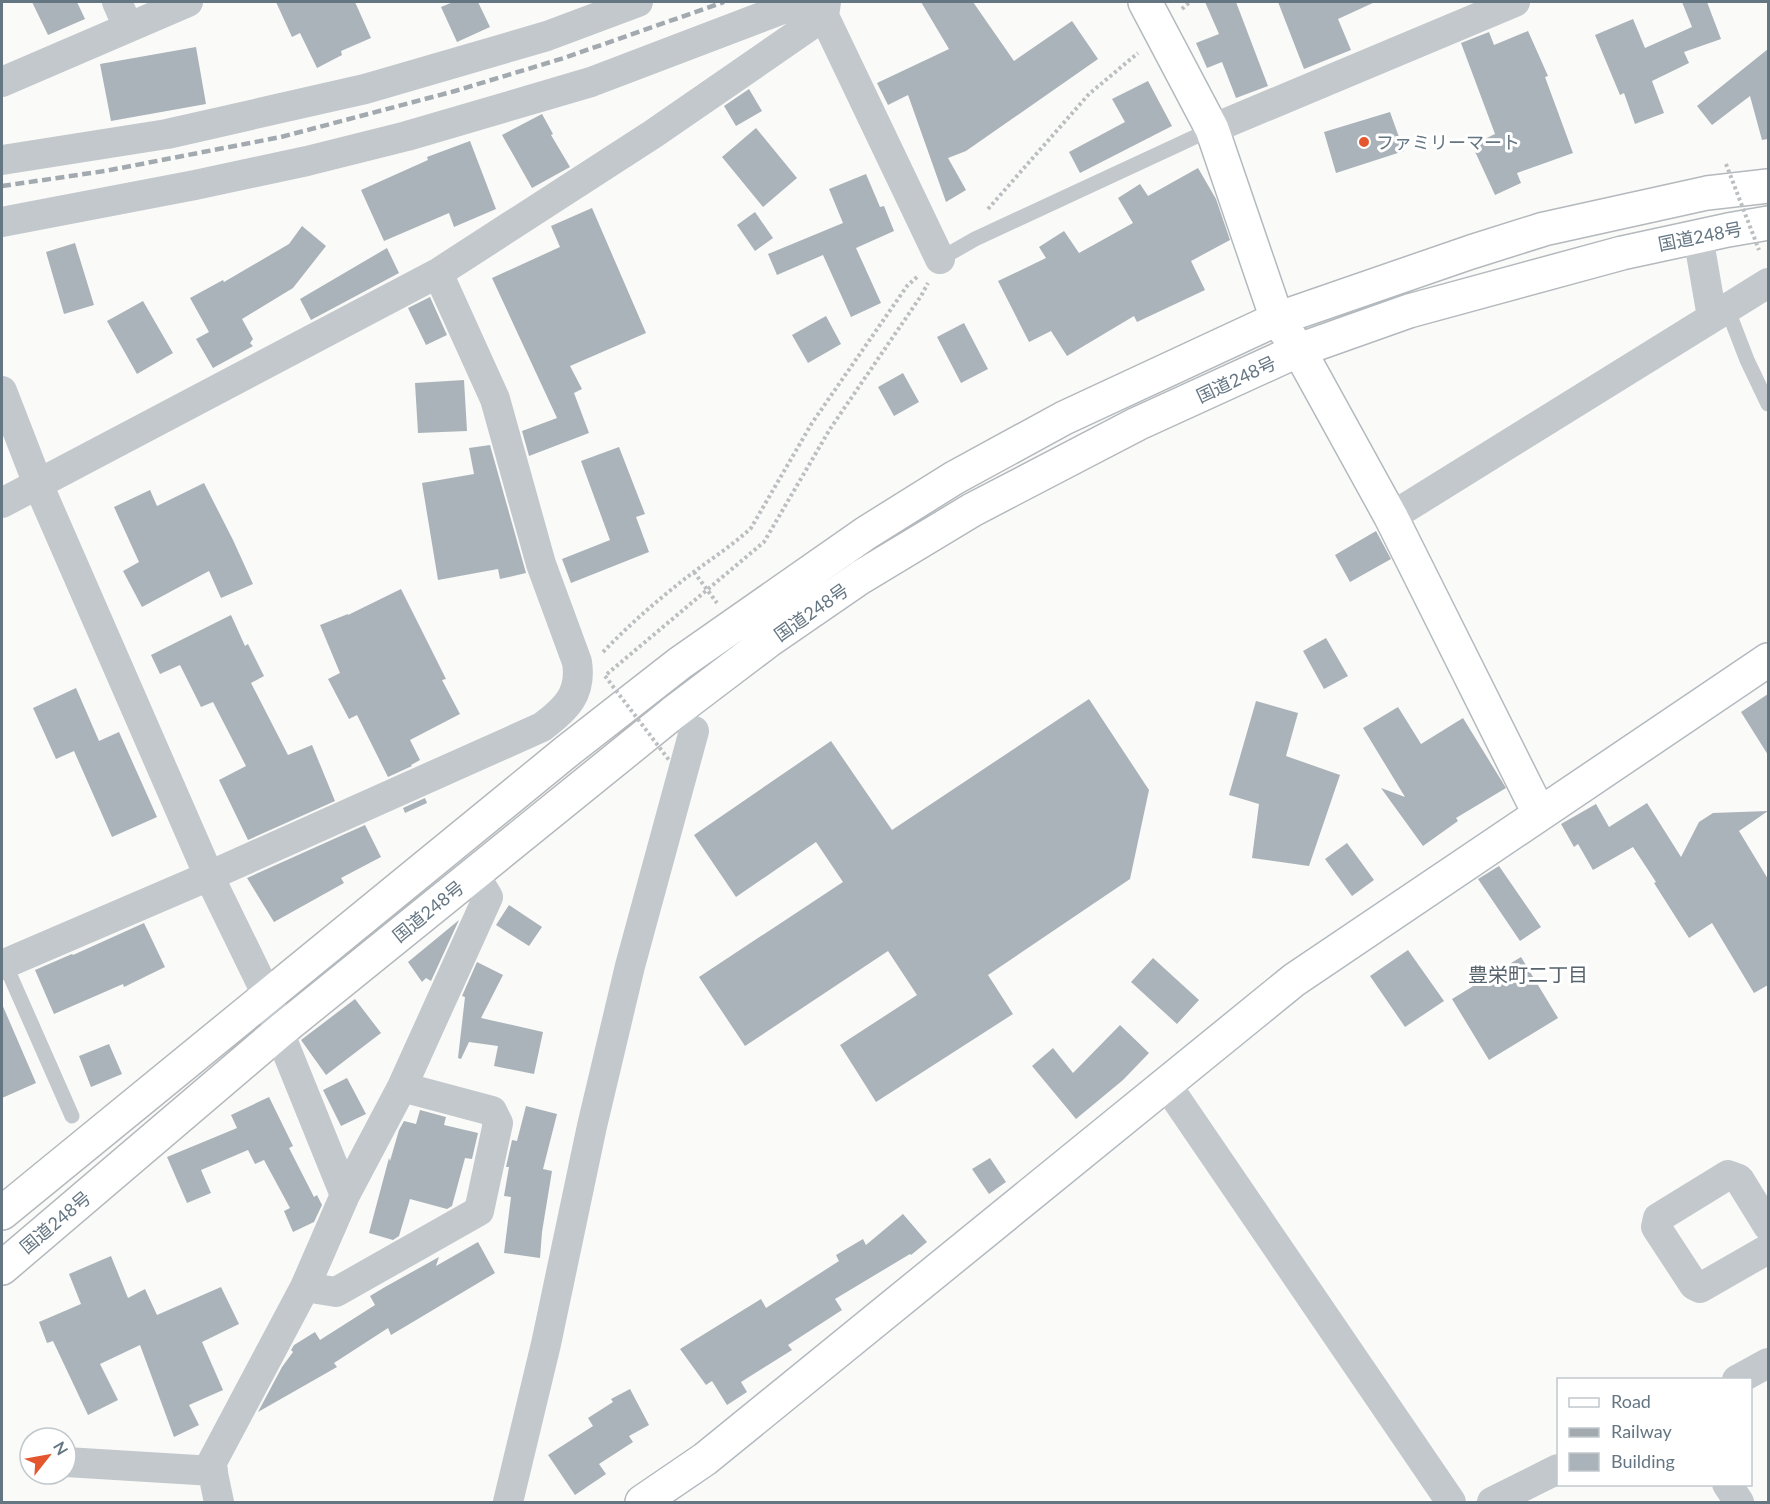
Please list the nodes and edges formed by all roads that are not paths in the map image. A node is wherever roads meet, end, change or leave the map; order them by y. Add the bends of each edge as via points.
1 (188, 2) edge
2 (638, 2) edge
3 (1145, 2) edge
4 (1515, 2) edge
5 (817, 6) edge
6 (123, 14) edge
7 (2, 82) edge
8 (1212, 129) junction
9 (2, 160) edge
10 (1768, 186) edge
11 (2, 222) edge
12 (1698, 236) junction
13 (1764, 236) edge
14 (940, 259) joint
15 (438, 273) junction
16 (1768, 283) edge
17 (1720, 312) junction
18 (1276, 319) junction
19 (1299, 350) junction
20 (2, 391) edge
21 (1768, 404) edge
22 (38, 484) junction
23 (2, 503) edge
24 (1391, 517) junction
25 (1768, 660) edge
26 (542, 727) junction
27 (694, 731) dead end
28 (566, 752) junction
29 (1539, 813) junction
30 (474, 874) junction
31 (209, 876) junction
32 (3, 964) edge
33 (267, 995) junction
34 (279, 1032) junction
35 (1166, 1084) junction
36 (402, 1087) junction
37 (72, 1116) dead end
38 (345, 1195) junction
39 (2, 1214) edge
40 (1768, 1226) edge
41 (1768, 1249) edge
42 (2, 1268) edge
43 (305, 1287) junction
44 (1768, 1364) edge
45 (1741, 1378) edge
46 (78, 1462) edge
47 (212, 1468) junction
48 (1557, 1470) edge
49 (1728, 1486) edge
50 (219, 1503) edge
51 (508, 1503) edge
52 (642, 1503) edge
53 (1451, 1503) edge
54 (1492, 1503) edge
55 (1739, 1503) edge

1 - 6 street
2 - 9 street via 547,36 365,89 166,134
3 - 8 main road
4 - 8 street
5 - 11 street via 591,82 418,133 206,183
5 - 14 street
5 - 15 street via 653,134
6 - 7 street
8 - 14 lane
8 - 18 main road
10 - 18 main road, 国道248号 via 1707,193 1544,229
12 - 13 main road, 国道248号
12 - 17 street
12 - 19 main road, 国道248号 via 1622,252 1409,311
15 - 22 street
15 - 26 street via 495,399 541,564 577,662 592,675 561,713
16 - 17 street
17 - 21 lane
17 - 24 street
18 - 19 main road
18 - 28 main road, 国道248号 via 1064,418 954,478 866,533 690,656
19 - 24 main road
19 - 30 main road, 国道248号 via 1137,424 972,510 861,577 673,713
20 - 22 street
22 - 23 street
22 - 31 street
24 - 29 main road
25 - 29 main road
26 - 28 street
26 - 31 street
27 - 51 street via 591,1126
28 - 33 main road, 国道248号
29 - 35 main road via 1294,980
30 - 34 main road, 国道248号
30 - 36 street via 488,897
31 - 32 street
31 - 33 street
32 - 37 lane
33 - 34 street
33 - 39 main road, 国道248号
34 - 38 street
34 - 42 main road, 国道248号
35 - 52 main road via 705,1459
35 - 53 street
36 - 38 street
36 - 43 street via 492,1111 498,1123 479,1211 336,1292
38 - 43 street
40 - 41 street via 1739,1179 1728,1175 1658,1218 1656,1227 1694,1285 1700,1288
43 - 47 street
44 - 45 street
46 - 47 street
47 - 50 street
48 - 54 street
49 - 55 street

